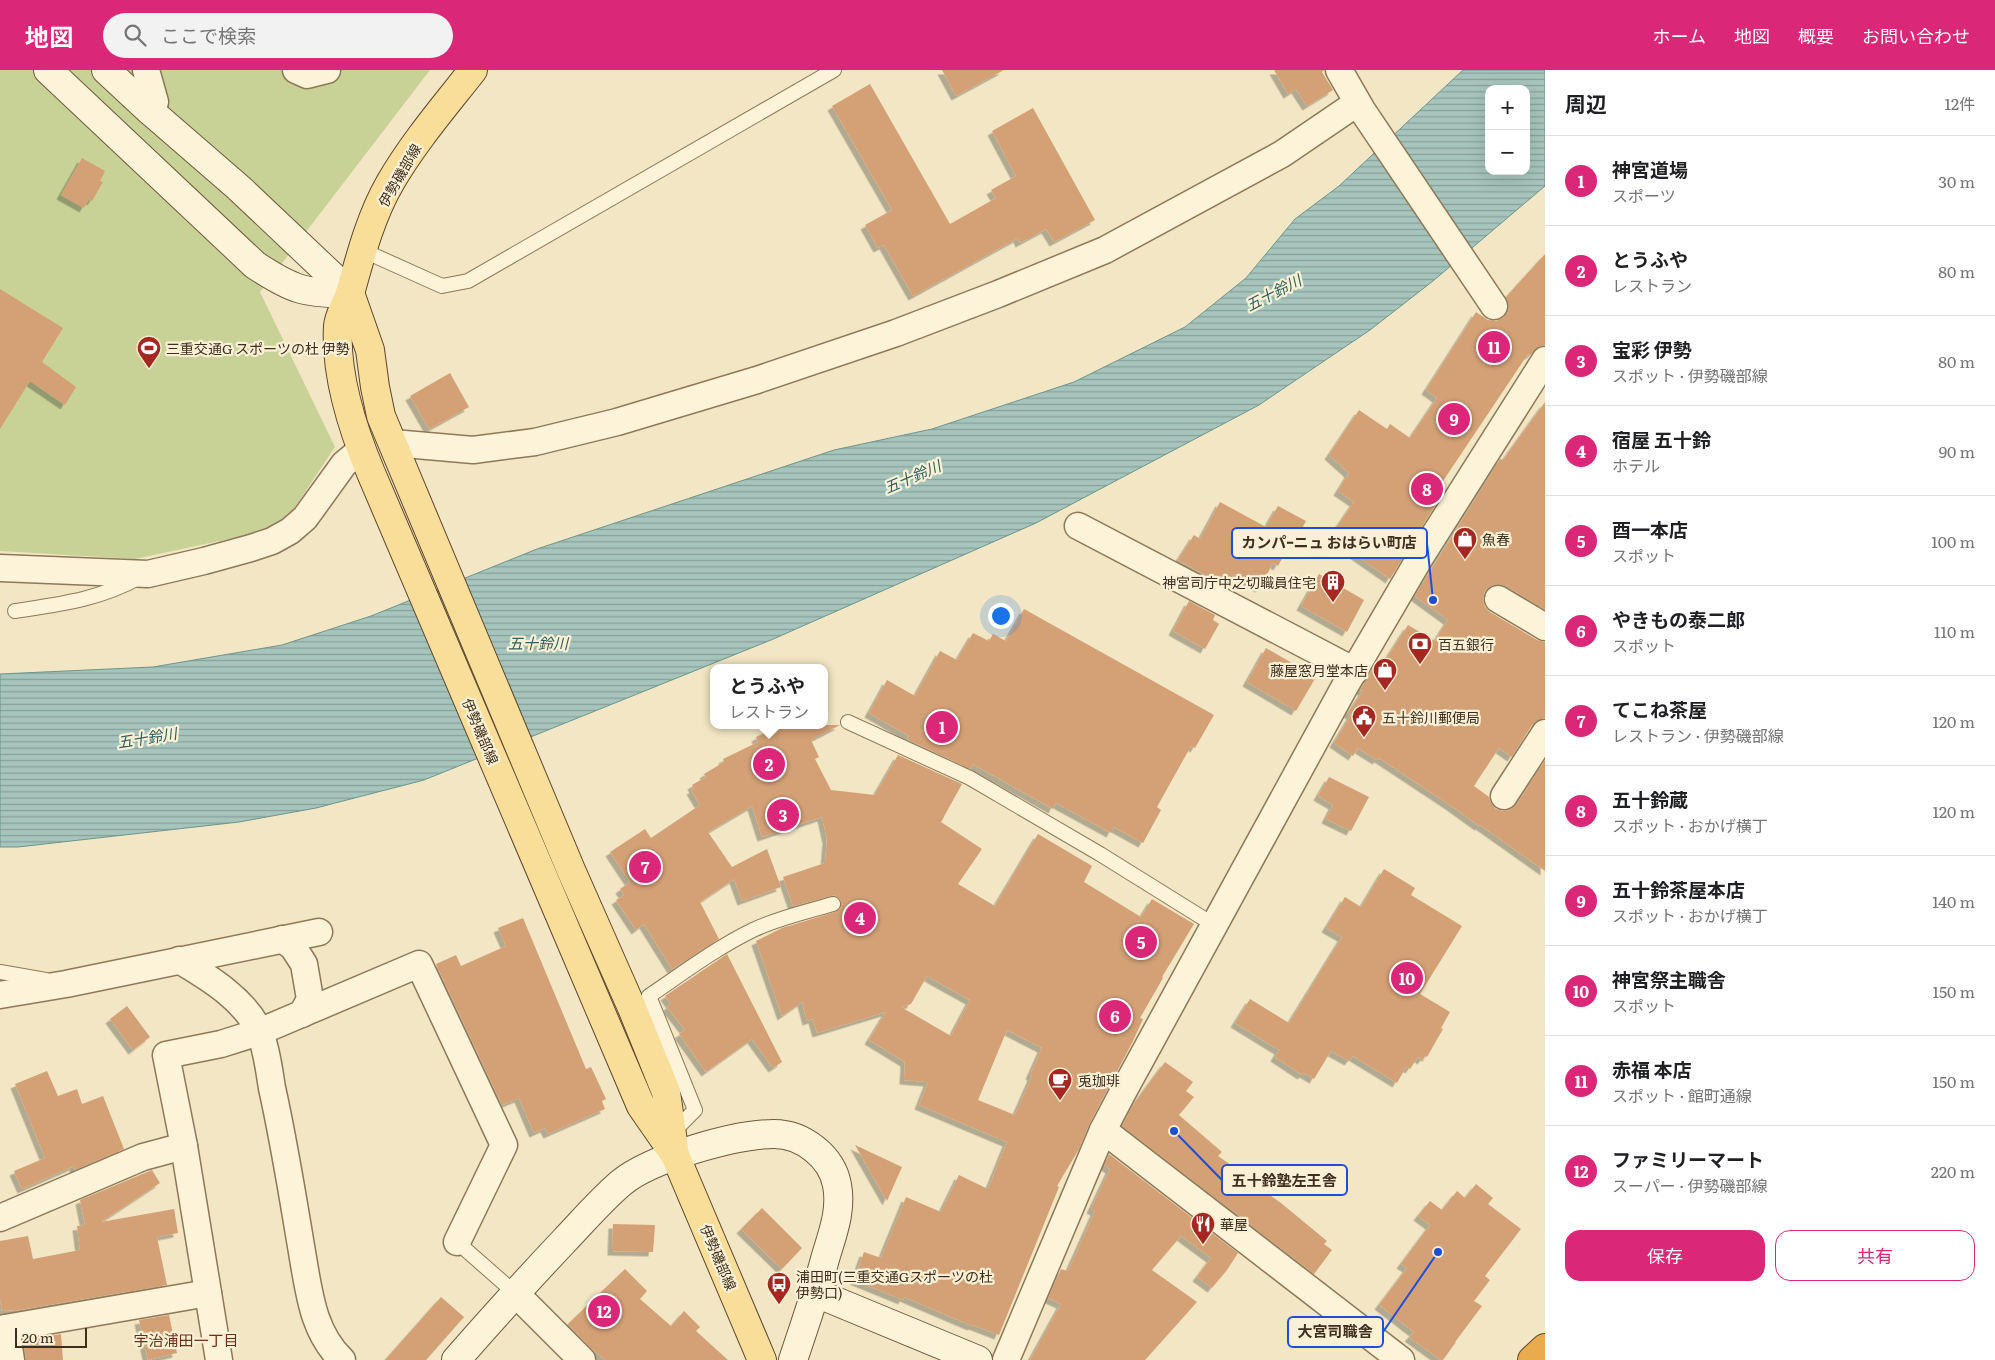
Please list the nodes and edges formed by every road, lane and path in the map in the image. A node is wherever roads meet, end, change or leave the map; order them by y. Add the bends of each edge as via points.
1 (48, 70) edge
2 (106, 70) edge
3 (146, 70) edge
4 (296, 70) edge
5 (327, 70) edge
6 (473, 70) edge
7 (834, 70) edge
8 (1339, 70) edge
9 (1360, 106) junction
10 (149, 110) junction
11 (362, 250) junction
12 (350, 293) junction
13 (1494, 306) dead end
14 (1544, 362) edge
15 (397, 455) junction
16 (366, 462) junction
17 (1078, 526) dead end
18 (0, 568) edge
19 (148, 574) junction
20 (1498, 598) dead end
21 (15, 611) dead end
22 (1545, 627) edge
23 (1355, 671) junction
24 (848, 722) dead end
25 (1545, 733) edge
26 (1504, 796) dead end
27 (833, 904) dead end
28 (1214, 925) junction
29 (319, 932) dead end
30 (282, 939) junction
31 (179, 960) junction
32 (0, 972) edge
33 (66, 984) junction
34 (0, 995) edge
35 (302, 1014) junction
36 (259, 1032) junction
37 (1103, 1130) junction
38 (673, 1144) junction
39 (184, 1146) junction
40 (0, 1218) edge
41 (457, 1242) joint
42 (208, 1292) junction
43 (515, 1293) junction
44 (816, 1293) junction
45 (3, 1328) edge
46 (1545, 1348) edge
47 (11, 1360) edge
48 (219, 1360) edge
49 (342, 1360) edge
50 (456, 1360) edge
51 (582, 1360) edge
52 (762, 1360) edge
53 (793, 1360) edge
54 (978, 1360) edge
55 (1006, 1360) edge
56 (1401, 1360) edge
57 (1532, 1360) edge

1 - 12 street via 255,265 300,290 319,294
2 - 10 street
3 - 10 street via 155,102
4 - 5 street via 307,75
6 - 11 main road, 伊勢磯部線 via 413,147 390,184
7 - 11 lane via 468,282 442,286
8 - 9 street
9 - 13 street
9 - 15 street via 1282,154 1105,250 896,334 617,422 535,442
10 - 12 street via 239,188
11 - 12 main road, 伊勢磯部線
12 - 15 main road, 伊勢磯部線 via 370,350 381,416
12 - 16 main road, 伊勢磯部線 via 338,324 339,354 344,391
14 - 23 street via 1421,556
15 - 38 main road, 伊勢磯部線 via 666,1092
16 - 19 street via 344,464 305,518 272,541 204,562
16 - 38 main road, 伊勢磯部線 via 641,1106
17 - 23 street
18 - 19 street
19 - 21 lane via 118,590 77,602
20 - 22 street
23 - 28 street
24 - 28 lane via 970,778
25 - 26 street
27 - 38 lane via 754,930 649,996 695,1110
28 - 37 street
29 - 30 street
30 - 31 street
30 - 35 street via 293,947 304,964 310,999
31 - 33 street
31 - 36 street via 230,995
32 - 33 lane
33 - 34 street
35 - 36 street
35 - 41 street via 419,964 504,1145
36 - 39 street via 222,1044 166,1055
36 - 49 street via 277,1108 311,1303 323,1336
37 - 55 street
37 - 56 street
38 - 43 street via 650,1165 622,1182
38 - 44 street via 776,1134 807,1143 820,1154 837,1184 838,1199 837,1219
38 - 52 main road, 伊勢磯部線
39 - 40 street via 143,1157
39 - 42 street
41 - 43 lane
42 - 45 street
42 - 48 street
43 - 50 street
43 - 51 street
44 - 53 street
44 - 54 street
45 - 47 street
46 - 57 highway

